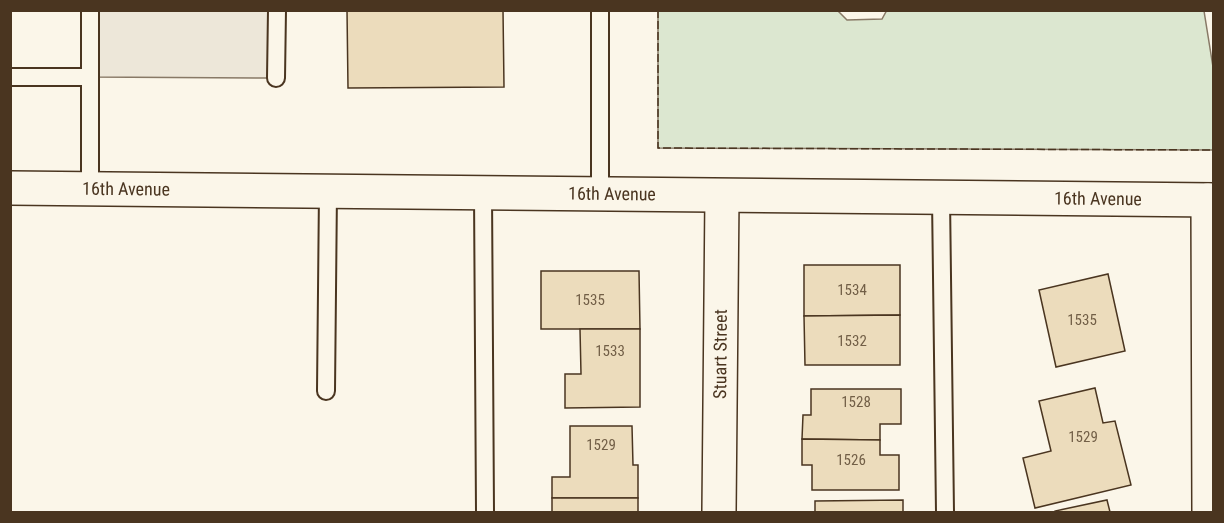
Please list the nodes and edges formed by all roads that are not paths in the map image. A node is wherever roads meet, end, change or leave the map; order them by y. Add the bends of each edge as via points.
1 (90, 10) edge
2 (277, 10) edge
3 (600, 10) edge
4 (10, 77) edge
5 (90, 77) junction
6 (276, 78) dead end
7 (10, 188) edge
8 (90, 189) junction
9 (328, 191) junction
10 (483, 192) junction
11 (600, 193) junction
12 (722, 196) junction
13 (941, 198) junction
14 (1211, 200) edge
15 (326, 391) dead end
16 (485, 513) edge
17 (719, 513) edge
18 (945, 513) edge
19 (1209, 513) edge

1 - 5 lane
2 - 6 lane
3 - 11 lane
4 - 5 lane
5 - 8 lane
7 - 8 street, 16th Avenue
8 - 9 street, 16th Avenue
9 - 10 street, 16th Avenue
9 - 15 lane
10 - 11 street, 16th Avenue
10 - 16 lane
11 - 12 street, 16th Avenue
12 - 13 street, 16th Avenue
12 - 17 street, Stuart Street
13 - 14 street, 16th Avenue
13 - 18 lane
14 - 19 street

